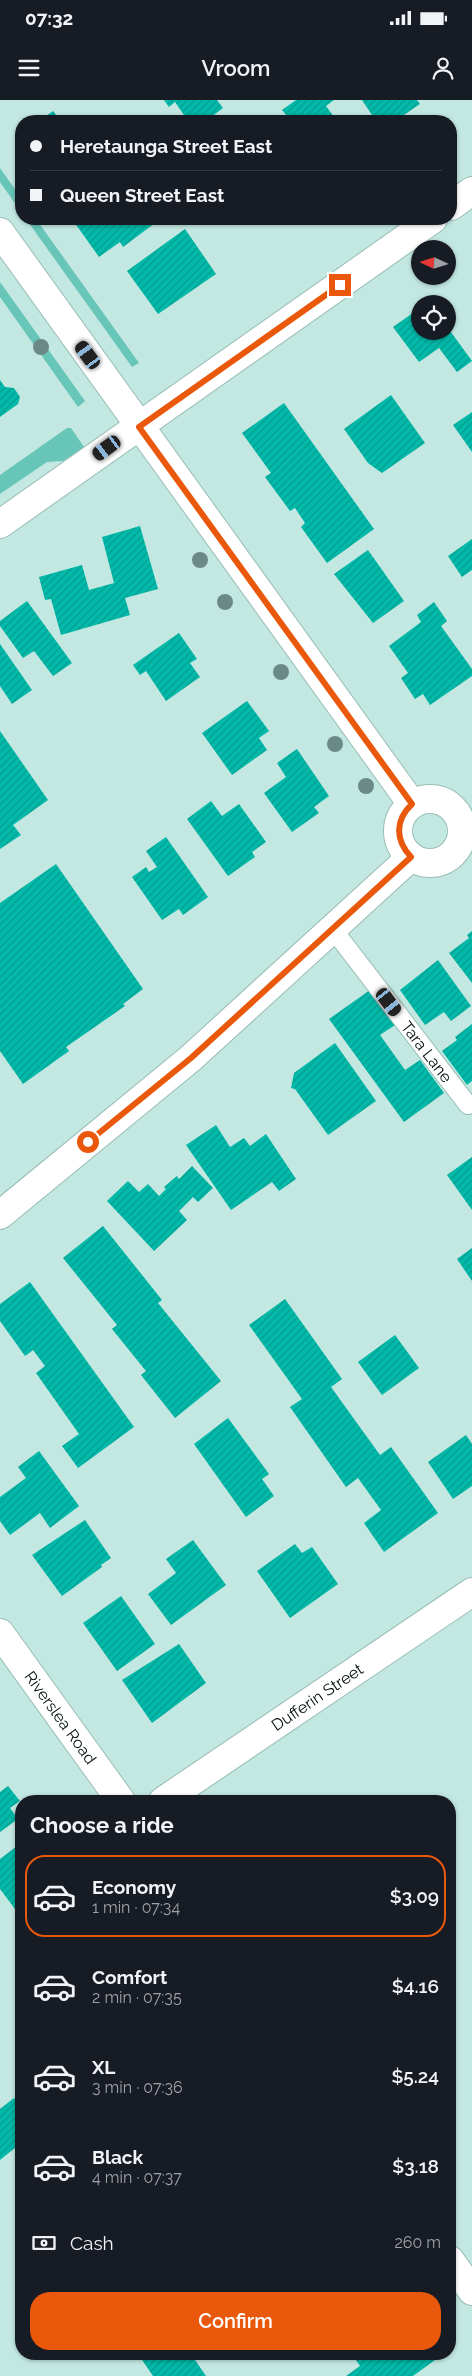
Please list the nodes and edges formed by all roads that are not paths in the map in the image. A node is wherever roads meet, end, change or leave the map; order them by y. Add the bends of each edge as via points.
1 (472, 191) edge
2 (457, 202) edge
3 (425, 225) edge
4 (0, 232) edge
5 (139, 427) junction
6 (0, 524) edge
7 (412, 804) junction
8 (464, 805) edge
9 (411, 857) junction
10 (332, 928) junction
11 (468, 1105) dead end
12 (0, 1216) edge
13 (472, 1592) edge
14 (0, 1633) edge
15 (117, 1795) edge
16 (172, 1795) edge
17 (456, 2268) edge
18 (470, 2285) edge

1 - 2 street
3 - 5 street
4 - 5 street
5 - 6 street
5 - 7 street
7 - 8 street via 431,799
7 - 9 street via 404,811 398,830 400,840
8 - 9 street via 461,838 452,853 428,863
9 - 10 street
10 - 11 lane, Tara Lane
10 - 12 street via 191,1058
13 - 16 street, Dufferin Street
14 - 15 street, Riverslea Road
17 - 18 street

